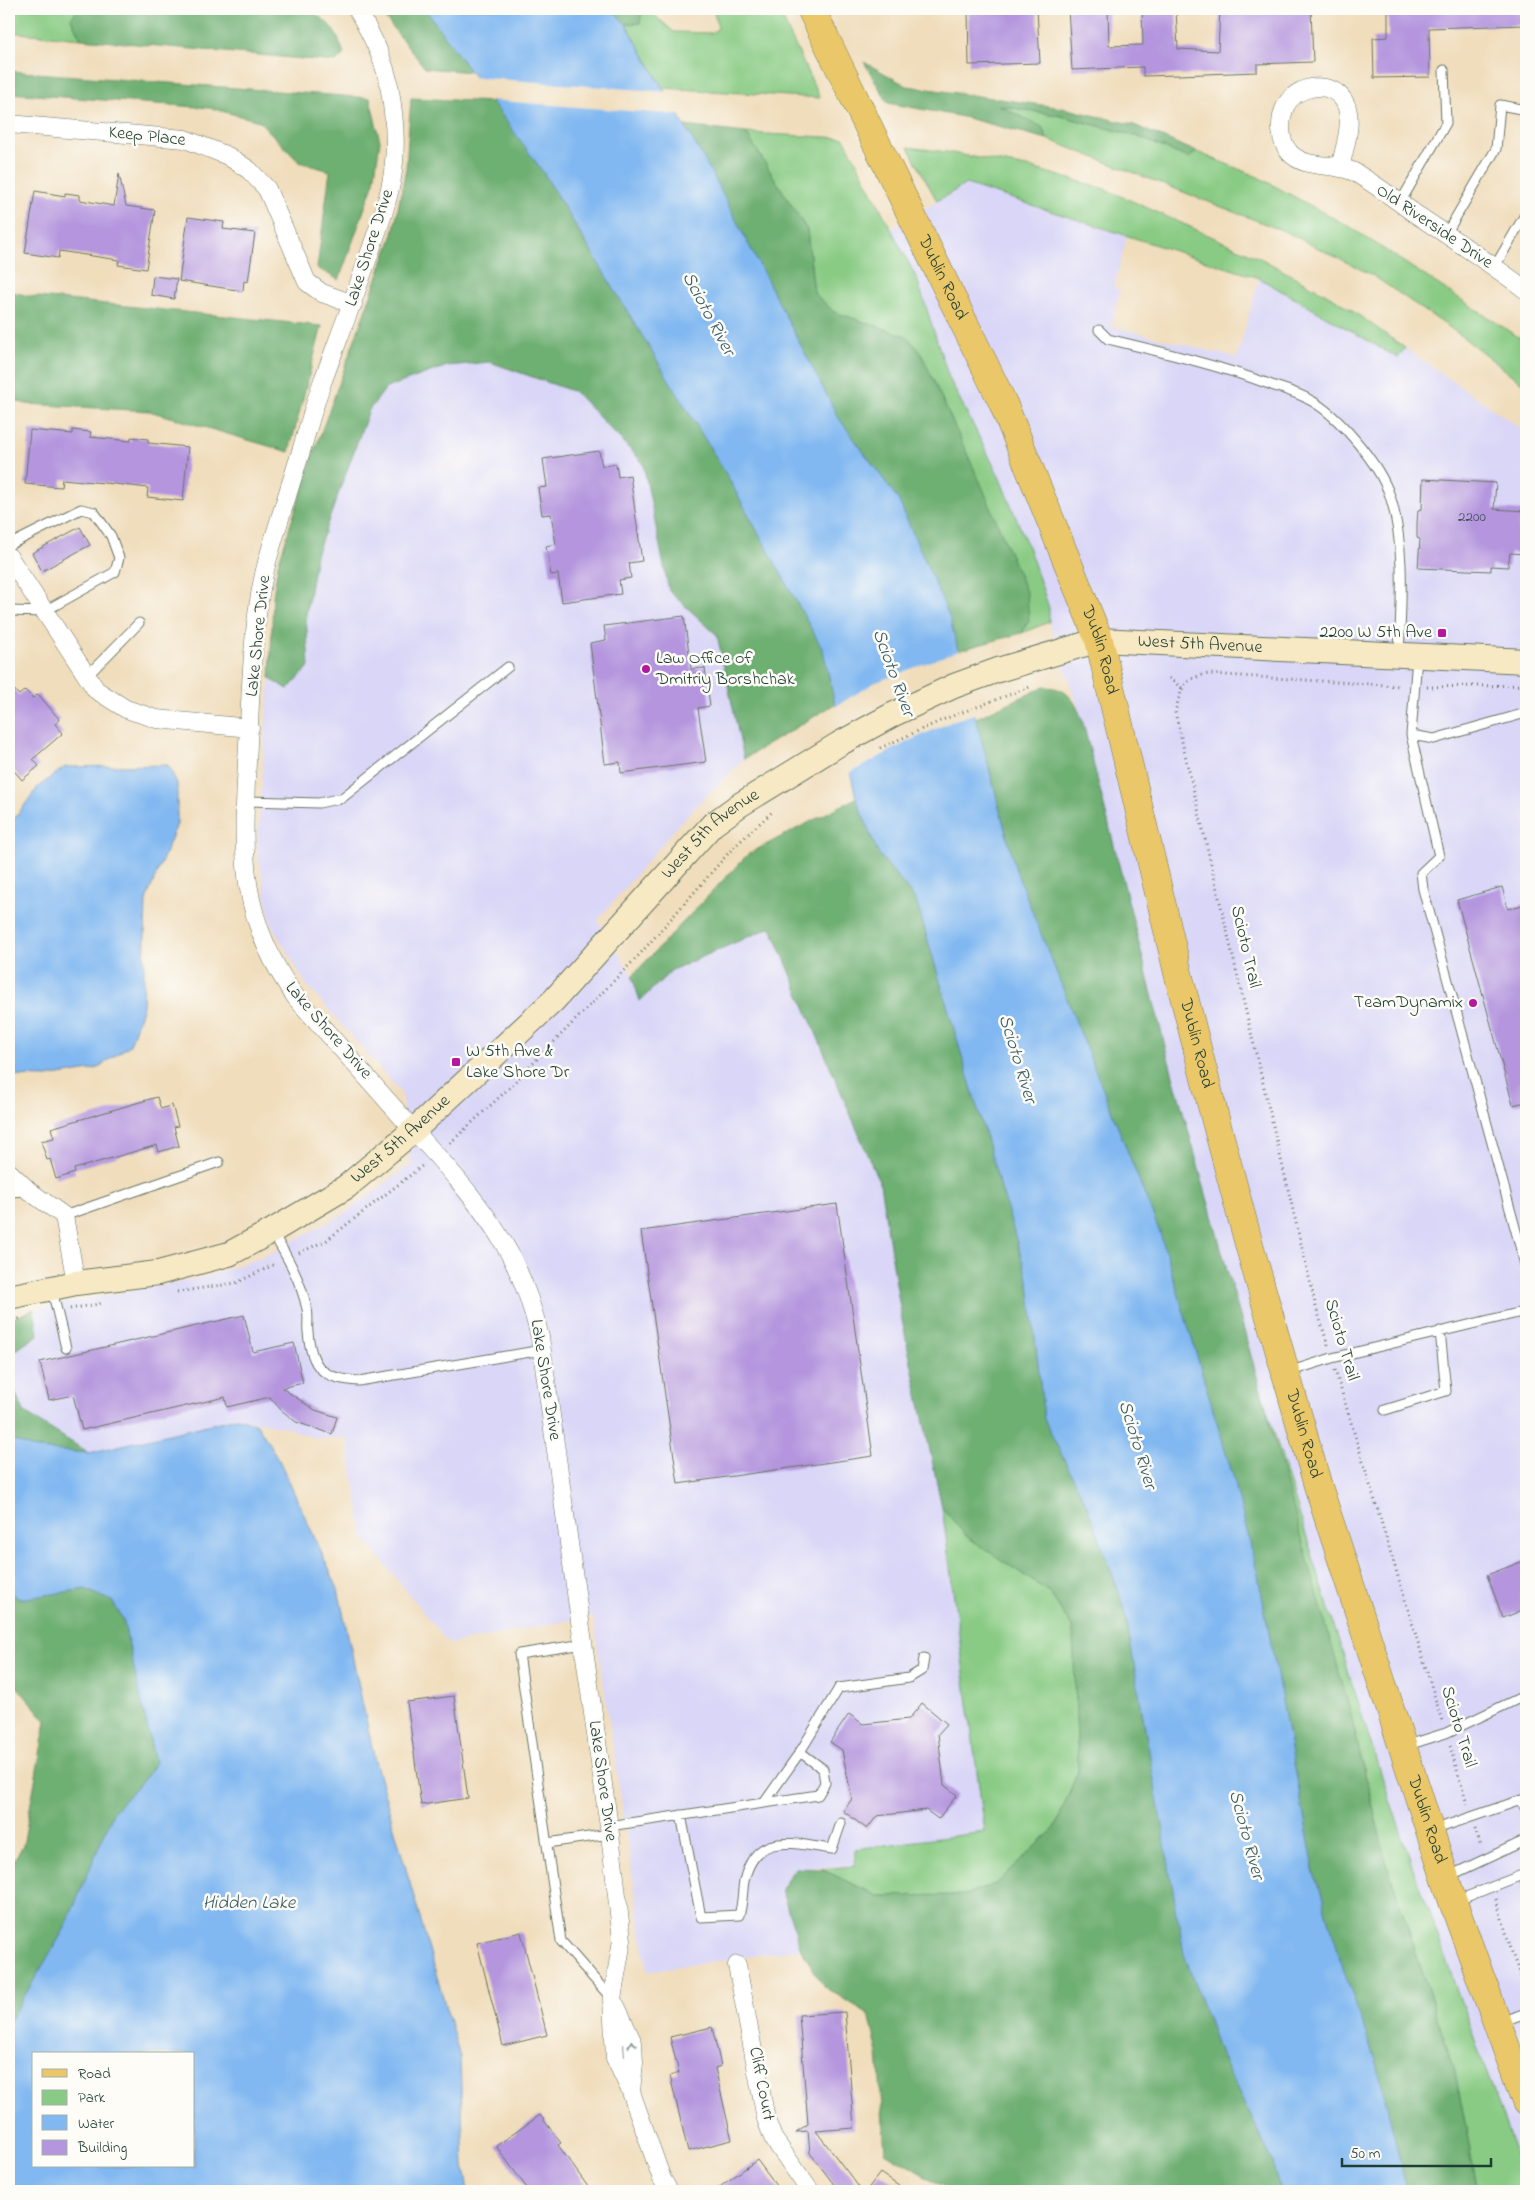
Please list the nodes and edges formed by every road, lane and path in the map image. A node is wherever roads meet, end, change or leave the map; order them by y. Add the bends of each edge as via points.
1 (357, 9) edge
2 (811, 9) edge
3 (1444, 70) dead end
4 (1526, 110) edge
5 (9, 124) edge
6 (1340, 168) junction
7 (1400, 203) junction
8 (1526, 213) edge
9 (1446, 234) junction
10 (1494, 268) junction
11 (1525, 286) edge
12 (353, 304) junction
13 (1099, 330) dead end
14 (9, 545) edge
15 (9, 557) edge
16 (9, 611) edge
17 (43, 612) junction
18 (139, 623) dead end
19 (1099, 640) junction
20 (1408, 656) junction
21 (1526, 661) edge
22 (508, 667) dead end
23 (87, 676) junction
24 (1169, 678) dead end
25 (1526, 685) edge
26 (1414, 686) junction
27 (1030, 687) dead end
28 (1182, 688) junction
29 (1526, 713) edge
30 (250, 728) junction
31 (1411, 735) junction
32 (875, 751) dead end
33 (245, 801) junction
34 (414, 1130) junction
35 (219, 1162) dead end
36 (9, 1172) edge
37 (30, 1191) junction
38 (9, 1192) edge
39 (64, 1216) junction
40 (272, 1231) junction
41 (1526, 1268) edge
42 (76, 1283) junction
43 (51, 1287) junction
44 (9, 1297) edge
45 (1526, 1310) edge
46 (1440, 1332) junction
47 (66, 1348) dead end
48 (542, 1350) junction
49 (1332, 1358) junction
50 (1286, 1373) junction
51 (1385, 1410) dead end
52 (584, 1644) junction
53 (924, 1658) dead end
54 (1526, 1695) edge
55 (1446, 1733) junction
56 (1402, 1747) junction
57 (800, 1752) junction
58 (764, 1802) junction
59 (1526, 1811) edge
60 (680, 1815) junction
61 (1472, 1818) junction
62 (841, 1823) dead end
63 (610, 1830) junction
64 (1430, 1831) junction
65 (1526, 1840) edge
66 (547, 1843) junction
67 (1484, 1860) junction
68 (1526, 1886) edge
69 (1493, 1887) junction
70 (1450, 1890) junction
71 (737, 1965) dead end
72 (1526, 1988) edge
73 (612, 1999) junction
74 (1526, 2013) edge
75 (1498, 2024) junction
76 (1525, 2096) edge
77 (669, 2191) edge
78 (810, 2191) edge

1 - 12 street, Lake Shore Drive via 375,42 387,78 395,146 386,204
2 - 19 main road, Dublin Road via 1003,403
3 - 7 lane via 1446,123
4 - 9 lane via 1500,105 1496,149
5 - 12 street, Keep Place via 185,139 228,156 249,170 266,189 307,282 322,293
6 - 6 street, Old Riverside Drive via 1347,134 1348,115 1344,101 1333,90 1318,87 1296,93 1288,100 1280,126 1290,153 1302,161
6 - 7 street, Old Riverside Drive via 1353,171
7 - 9 street, Old Riverside Drive
8 - 10 lane
9 - 10 street, Old Riverside Drive
10 - 11 street, Old Riverside Drive
12 - 30 street, Lake Shore Drive via 321,386 266,564 257,622
13 - 20 lane via 1108,339 1243,374 1309,399 1342,422 1389,495 1399,538 1401,616
14 - 17 lane via 81,509 94,512 111,536 119,558 115,572
15 - 17 street
16 - 17 lane
17 - 23 street
18 - 23 lane
19 - 20 main road, West 5th Avenue
19 - 34 main road, West 5th Avenue via 954,686 892,715 838,744 712,825 553,1001
19 - 50 main road, Dublin Road via 1182,991
20 - 21 main road, West 5th Avenue
20 - 26 lane
22 - 33 lane via 342,798 319,803
23 - 30 street via 96,690 126,709 157,719
24 - 28 path
25 - 26 path
26 - 28 path via 1208,674 1193,676
26 - 31 lane
27 - 32 path via 947,718
28 - 49 path, Scioto Trail via 1175,712 1316,1307
29 - 31 lane via 1434,739
30 - 33 street, Lake Shore Drive
31 - 41 lane via 1439,856 1421,873 1424,889
33 - 34 street, Lake Shore Drive via 244,850 249,894 262,938 279,973 297,999
34 - 40 main road, West 5th Avenue via 346,1187
34 - 48 street, Lake Shore Drive via 475,1202 504,1244 522,1278
35 - 39 lane
36 - 37 street
37 - 38 lane
37 - 39 street
39 - 42 street
40 - 42 main road, West 5th Avenue via 229,1254 195,1264
40 - 48 lane via 300,1285 308,1311 314,1362 325,1373 341,1380 359,1381
42 - 43 main road, West 5th Avenue
43 - 44 main road, West 5th Avenue
43 - 47 lane
45 - 46 lane
46 - 49 lane
46 - 51 lane via 1446,1391
48 - 52 street, Lake Shore Drive
49 - 50 lane
49 - 55 path, Scioto Trail
50 - 56 main road, Dublin Road via 1318,1486
52 - 63 street, Lake Shore Drive
52 - 66 lane via 520,1654
53 - 57 lane via 922,1670 910,1678 839,1688
54 - 55 lane
55 - 56 lane
55 - 61 path, Scioto Trail
56 - 64 main road, Dublin Road
57 - 58 lane
57 - 58 lane via 823,1769 825,1783 818,1795
58 - 60 lane
59 - 61 lane via 1521,1800
60 - 62 lane via 701,1917 739,1916 749,1864 760,1849 776,1842 832,1849
60 - 63 lane
61 - 64 lane
61 - 67 path, Scioto Trail
63 - 66 lane
63 - 73 street, Lake Shore Drive via 622,1940
64 - 70 main road, Dublin Road
65 - 67 lane
66 - 73 lane via 561,1941
67 - 70 lane
68 - 69 lane via 1522,1875
69 - 70 lane
69 - 72 path
70 - 75 main road, Dublin Road
71 - 78 street, Cliff Court via 766,2119 777,2144
73 - 77 street via 633,2042 631,2092
74 - 75 lane
75 - 76 main road, Dublin Road

